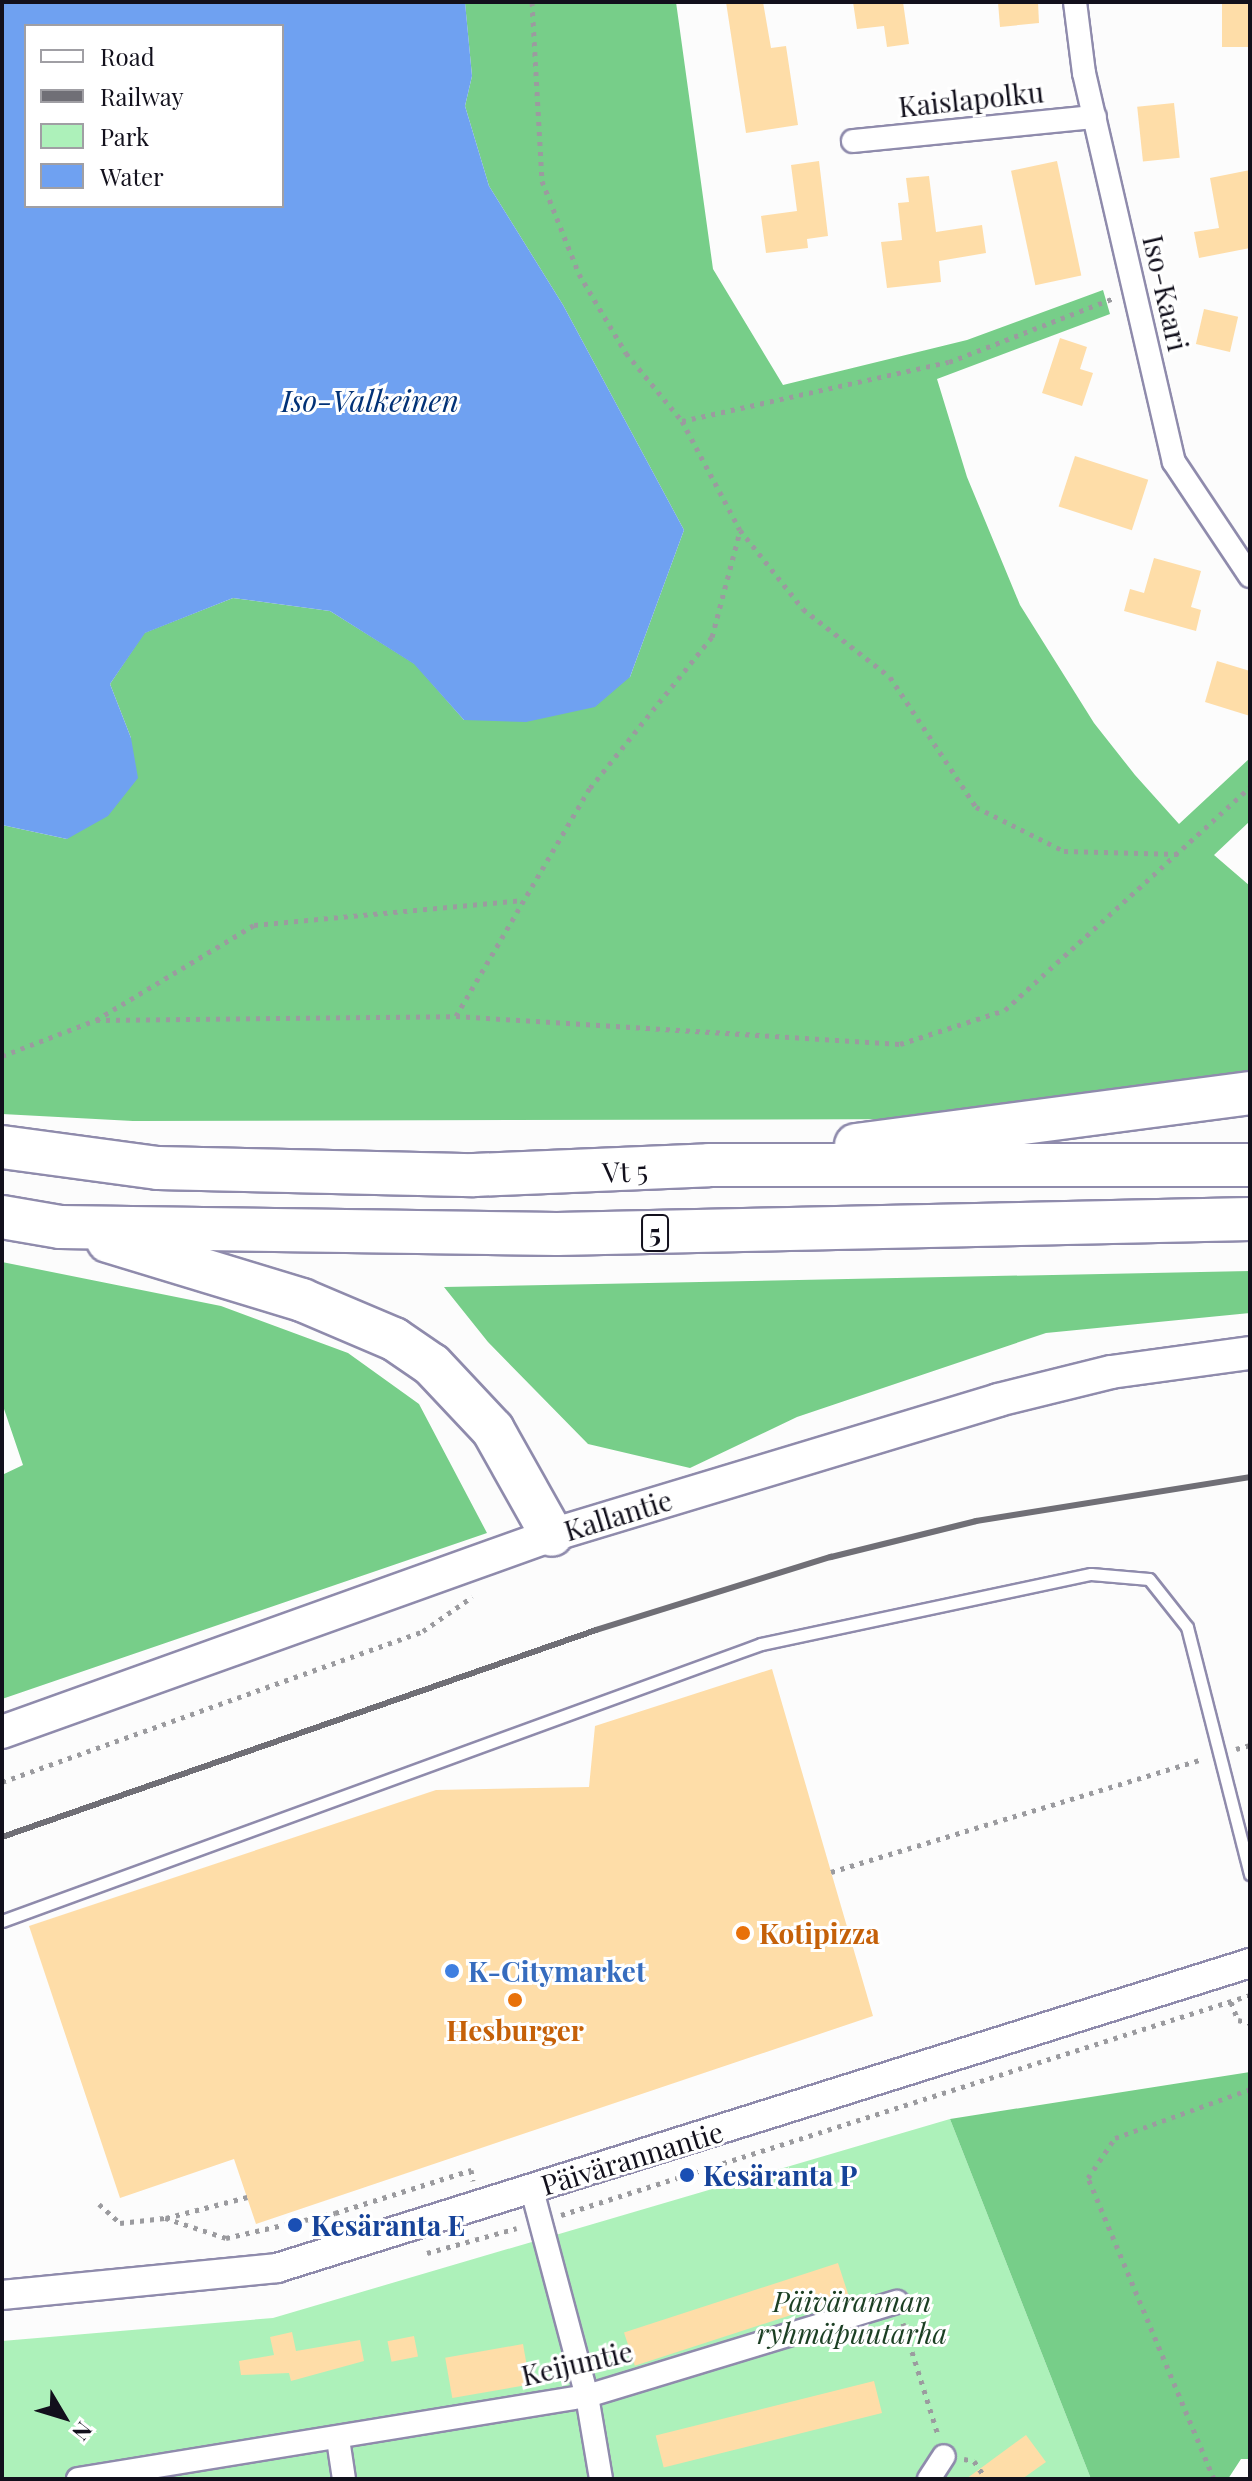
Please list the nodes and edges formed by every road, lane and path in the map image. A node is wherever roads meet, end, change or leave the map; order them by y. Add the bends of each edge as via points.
1 (532, 2) edge
2 (1075, 2) edge
3 (1095, 117) junction
4 (853, 141) dead end
5 (1134, 290) junction
6 (682, 421) junction
7 (740, 530) junction
8 (1250, 576) edge
9 (1250, 787) edge
10 (1180, 854) junction
11 (524, 900) junction
12 (456, 1016) junction
13 (96, 1020) junction
14 (2, 1056) edge
15 (1250, 1093) edge
16 (2, 1147) edge
17 (709, 1165) junction
18 (1250, 1165) edge
19 (2, 1217) edge
20 (1250, 1219) edge
21 (60, 1227) junction
22 (1250, 1353) edge
23 (552, 1535) junction
24 (482, 1591) dead end
25 (2, 1732) edge
26 (1250, 1745) edge
27 (1220, 1754) junction
28 (2, 1782) edge
29 (831, 1872) dead end
30 (1250, 1874) edge
31 (2, 1921) edge
32 (1250, 1963) edge
33 (1231, 2002) dead end
34 (1250, 2023) edge
35 (1250, 2089) edge
36 (532, 2190) junction
37 (247, 2197) dead end
38 (99, 2204) dead end
39 (478, 2206) junction
40 (165, 2218) junction
41 (486, 2237) dead end
42 (2, 2295) edge
43 (897, 2302) joint
44 (587, 2396) junction
45 (338, 2439) junction
46 (944, 2456) joint
47 (101, 2477) edge
48 (78, 2479) edge
49 (344, 2479) edge
50 (601, 2479) edge
51 (929, 2479) edge
52 (1214, 2479) edge

1 - 6 path via 542,181 579,274 626,353
2 - 3 street, Iso-Kaari
3 - 4 street, Kaislapolku
3 - 5 street, Iso-Kaari
5 - 6 path via 949,362
5 - 8 street, Iso-Kaari via 1174,462
6 - 7 path
7 - 10 path via 803,609 890,677 976,807 1064,851
7 - 11 path via 712,637 590,788
9 - 10 path
10 - 12 path via 1005,1010 900,1044
11 - 12 path
11 - 13 path via 254,925
12 - 13 path
13 - 14 path
15 - 17 highway
16 - 17 highway, Vt 5 / 5 via 158,1168 474,1175
17 - 18 highway, Vt 5 / 5
19 - 21 highway, 5
20 - 21 highway, 5 via 557,1234
21 - 23 highway via 302,1300 394,1339 432,1365 493,1430
22 - 23 main road, Kallantie via 1111,1372 998,1400
23 - 25 main road, Kallantie
24 - 28 path via 423,1631
26 - 27 path
27 - 29 path
27 - 30 lane
27 - 31 lane via 1187,1627 1149,1579 1091,1574 761,1644
32 - 36 street, Päivärannantie
33 - 34 path via 1238,2020
35 - 52 path via 1115,2138 1088,2178
36 - 39 street, Päivärannantie
36 - 44 street
37 - 40 path
38 - 40 path via 120,2223
39 - 40 path via 471,2170 255,2236 226,2238
39 - 41 path
39 - 42 street, Päivärannantie via 229,2277
43 - 44 street, Keijuntie
43 - 46 path
44 - 45 street, Keijuntie
44 - 50 street
45 - 47 street, Keijuntie
45 - 49 street
46 - 51 street
47 - 48 street, Keijuntie

